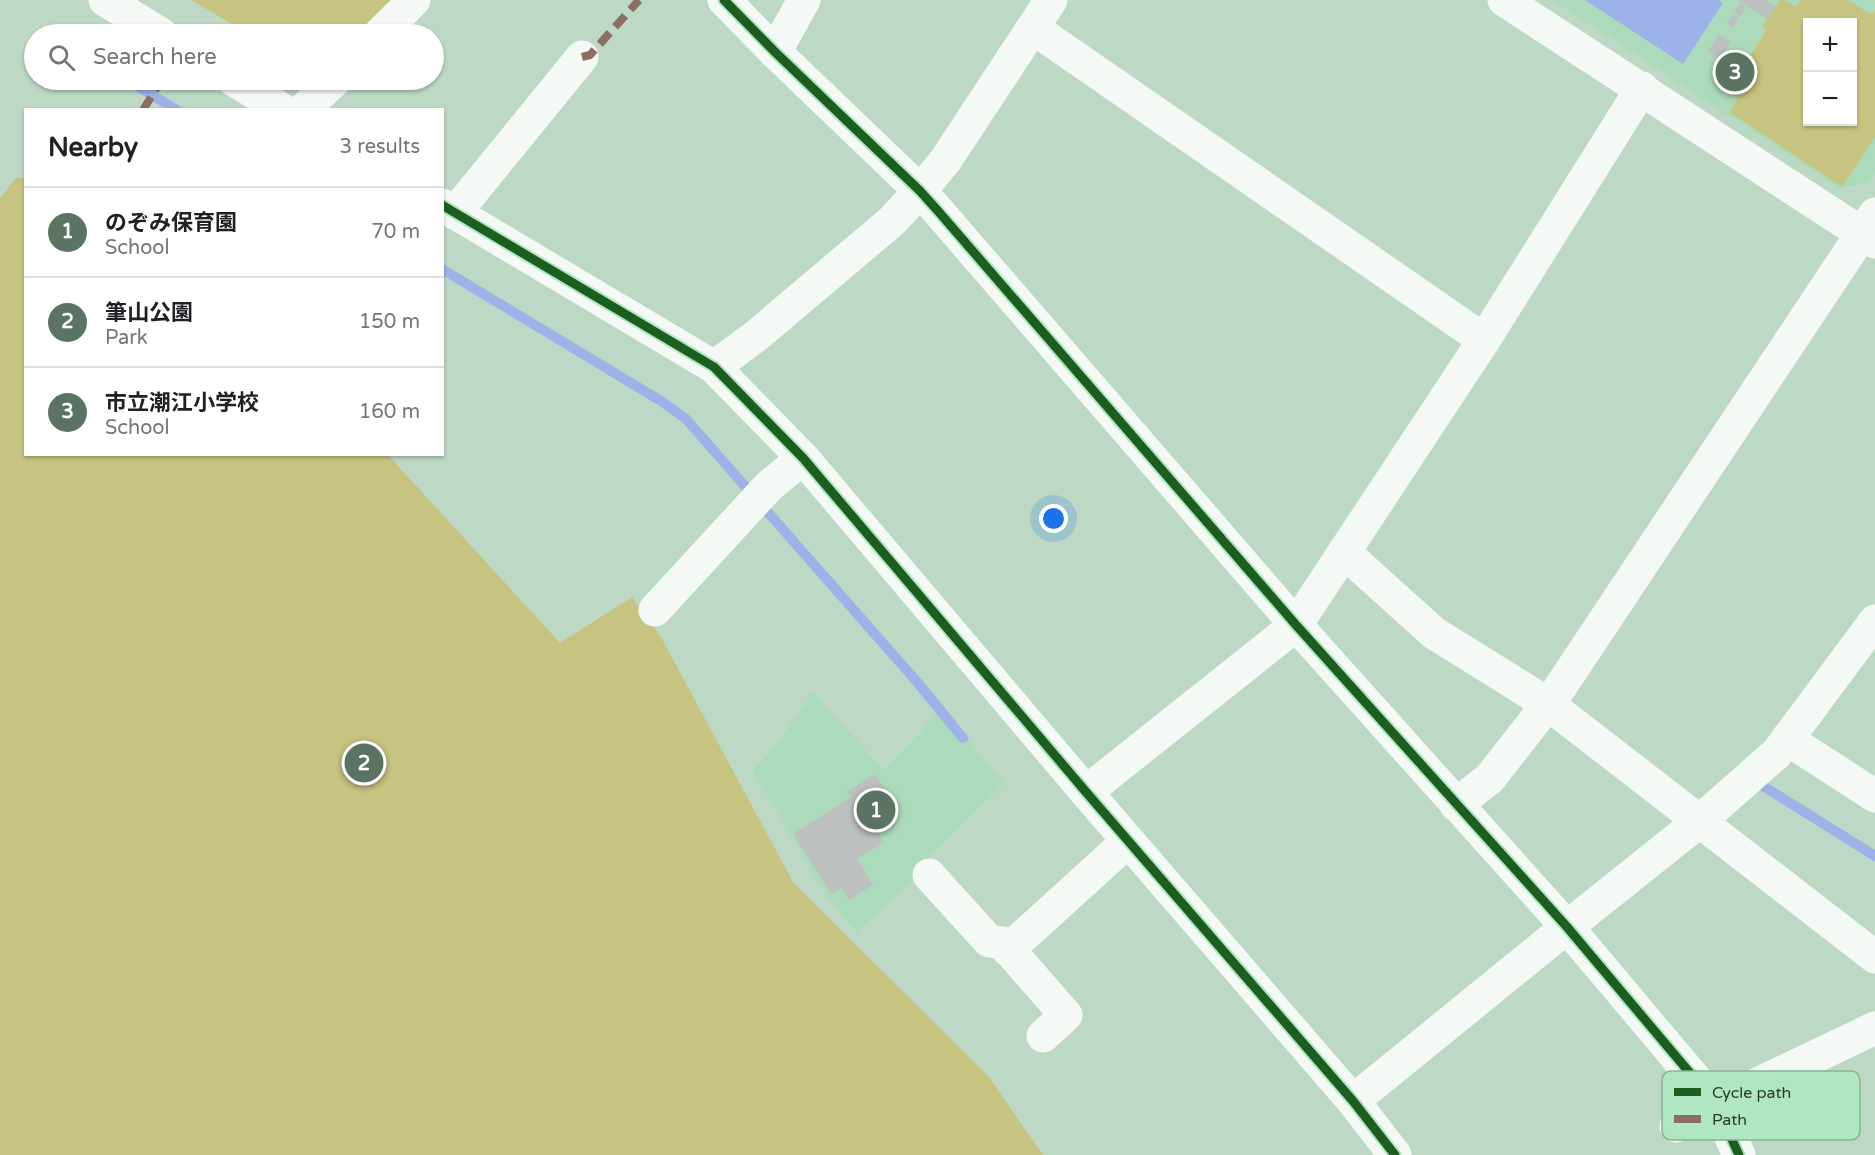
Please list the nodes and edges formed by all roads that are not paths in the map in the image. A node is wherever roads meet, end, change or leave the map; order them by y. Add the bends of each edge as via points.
1 (105, 0) edge
2 (414, 0) edge
3 (724, 0) edge
4 (804, 0) edge
5 (1051, 0) edge
6 (1504, 0) edge
7 (145, 24) edge
8 (390, 24) edge
9 (1033, 28) junction
10 (775, 52) junction
11 (582, 57) dead end
12 (1642, 88) junction
13 (250, 90) edge
14 (324, 90) edge
15 (280, 108) edge
16 (305, 108) edge
17 (920, 191) junction
18 (449, 209) edge
19 (1871, 230) edge
20 (1484, 340) junction
21 (714, 367) junction
22 (803, 458) junction
23 (1344, 552) junction
24 (655, 610) dead end
25 (1875, 621) edge
26 (1296, 625) junction
27 (1548, 704) junction
28 (1787, 739) junction
29 (1086, 792) junction
30 (1875, 796) edge
31 (1456, 805) junction
32 (1701, 820) junction
33 (1128, 841) junction
34 (929, 874) dead end
35 (1567, 927) junction
36 (1008, 950) junction
37 (1875, 957) edge
38 (1875, 1028) edge
39 (1043, 1036) dead end
40 (1688, 1071) edge
41 (1785, 1071) edge
42 (1353, 1101) junction
43 (1732, 1140) edge
44 (1395, 1155) edge
45 (1739, 1155) edge

1 - 7 street
2 - 8 street
3 - 10 street
4 - 10 street
5 - 9 street
6 - 12 street
9 - 17 street via 945,161
9 - 20 street
10 - 17 street
11 - 18 street
12 - 19 street
12 - 20 street
13 - 15 street
14 - 16 street
17 - 21 street via 892,221
17 - 26 street
18 - 21 street
19 - 27 street
20 - 23 street
21 - 22 street
22 - 24 street via 770,486
22 - 29 street
23 - 26 street
23 - 27 street via 1434,633
25 - 28 street
26 - 29 street
26 - 31 street
27 - 31 street via 1490,778
27 - 32 street
28 - 30 street
28 - 32 street via 1777,753
29 - 33 street
31 - 35 street
32 - 35 street
32 - 37 street
33 - 36 street
33 - 42 street
34 - 36 street via 989,941 1003,943
35 - 40 street
35 - 42 street
36 - 39 street via 1066,1014
38 - 41 street
42 - 44 street
43 - 45 street

